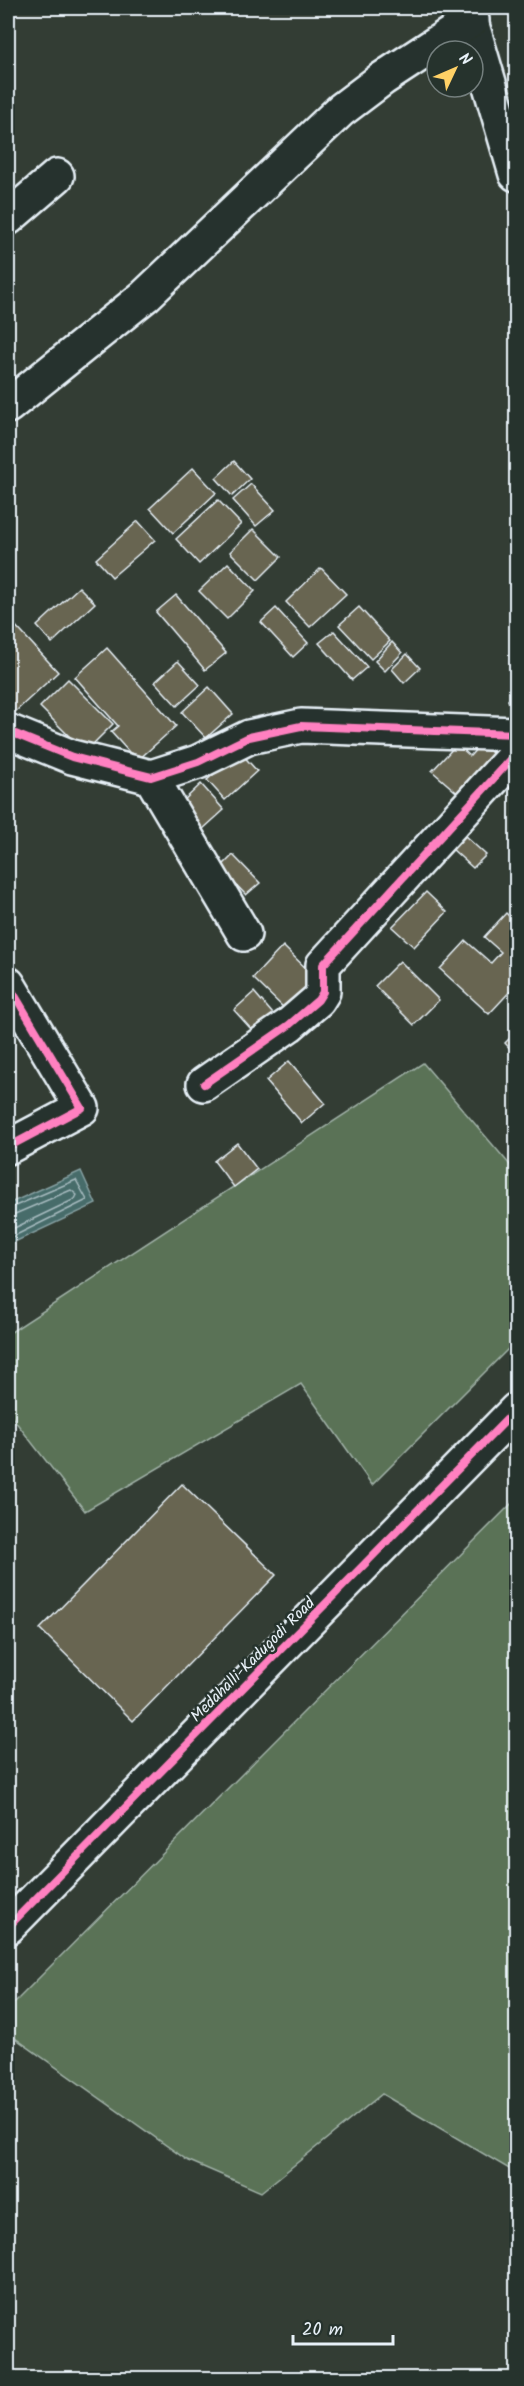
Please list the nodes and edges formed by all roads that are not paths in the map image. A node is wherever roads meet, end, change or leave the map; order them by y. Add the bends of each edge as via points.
1 (469, 14) edge
2 (516, 174) edge
3 (57, 176) dead end
4 (8, 218) edge
5 (8, 406) edge
6 (8, 731) edge
7 (516, 734) edge
8 (516, 754) edge
9 (151, 777) junction
10 (244, 934) dead end
11 (8, 984) edge
12 (204, 1084) dead end
13 (8, 1147) edge
14 (516, 1410) edge
15 (8, 1927) edge

1 - 2 street
1 - 5 street via 341,110 145,296
3 - 4 street
6 - 9 street via 72,757
7 - 9 street via 301,726 249,737 198,762
8 - 12 street via 323,965 323,992 318,1000
9 - 10 street
11 - 13 street via 82,1108
14 - 15 street, Medahalli-Kadugodi Road

